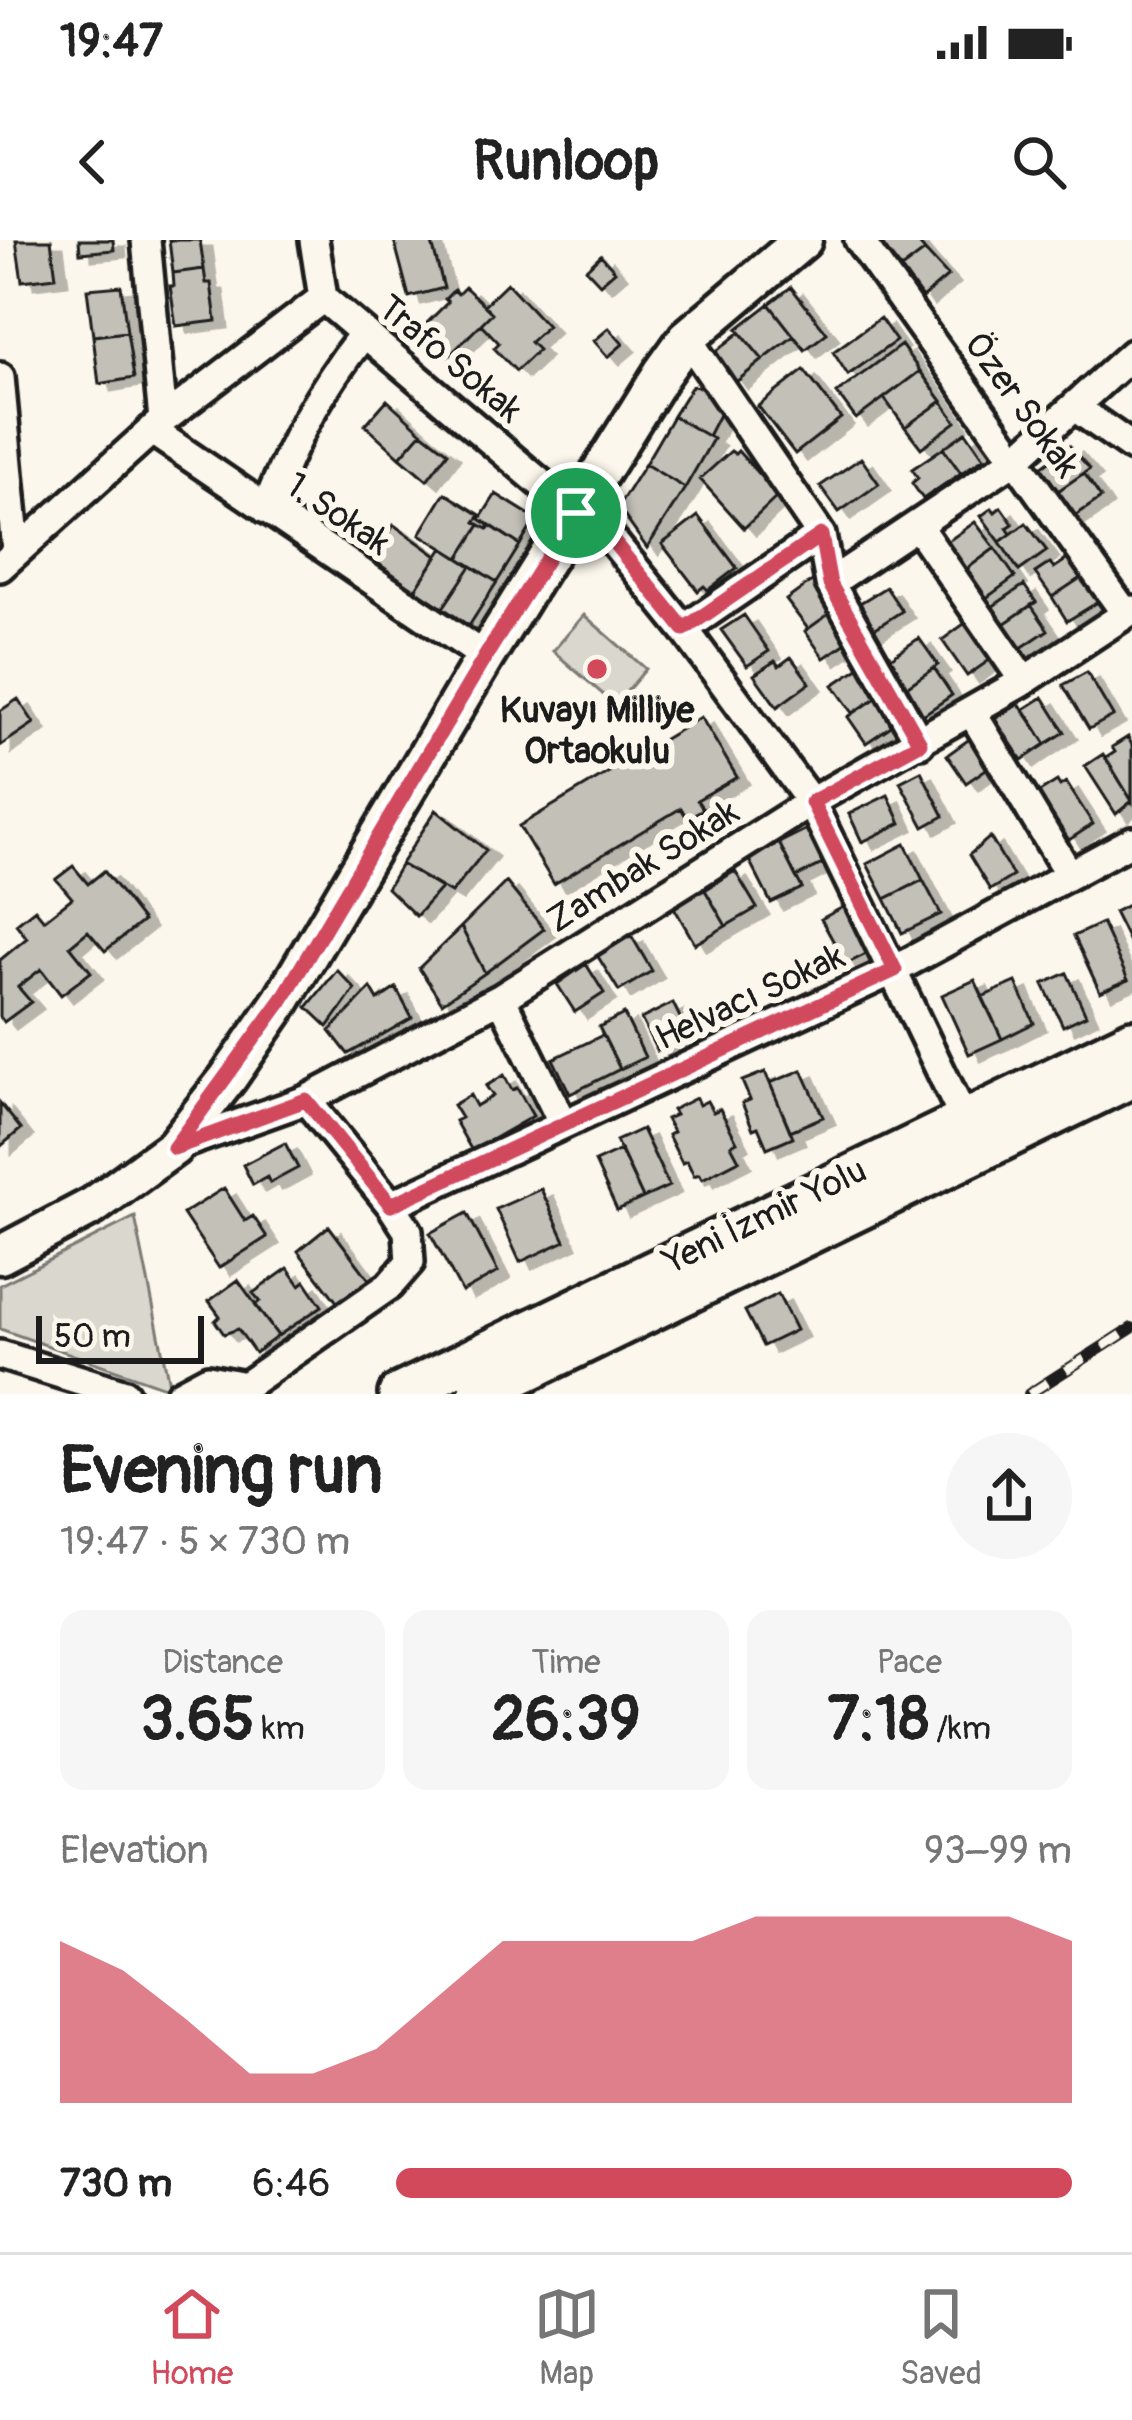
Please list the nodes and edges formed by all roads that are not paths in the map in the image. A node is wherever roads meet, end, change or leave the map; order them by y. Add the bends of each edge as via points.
1 (146, 240) edge
2 (314, 240) edge
3 (803, 240) edge
4 (859, 240) edge
5 (323, 298) junction
6 (364, 333) junction
7 (687, 338) junction
8 (1132, 354) edge
9 (0, 376) edge
10 (1076, 408) junction
11 (157, 425) junction
12 (1132, 447) edge
13 (1017, 458) junction
14 (266, 508) junction
15 (579, 508) junction
16 (918, 527) junction
17 (821, 535) junction
18 (8, 559) edge
19 (830, 584) junction
20 (1129, 612) edge
21 (684, 629) junction
22 (485, 657) junction
23 (1024, 681) junction
24 (971, 711) junction
25 (920, 743) junction
26 (812, 802) junction
27 (1132, 841) edge
28 (1069, 874) junction
29 (895, 970) junction
30 (501, 998) junction
31 (1132, 1040) edge
32 (1132, 1077) edge
33 (306, 1100) junction
34 (965, 1120) junction
35 (563, 1124) junction
36 (174, 1148) junction
37 (391, 1205) junction
38 (0, 1255) edge
39 (0, 1355) edge
40 (124, 1394) edge
41 (180, 1394) edge
42 (399, 1394) edge
43 (479, 1394) edge

1 - 11 street
2 - 5 street, Trafo Sokak
3 - 7 main road
4 - 13 street, Özer Sokak
5 - 6 street, Trafo Sokak
5 - 11 street
6 - 14 street via 323,387
6 - 15 street, Trafo Sokak
7 - 15 main road
7 - 17 street
8 - 10 street
9 - 18 street
10 - 12 street
10 - 13 street
11 - 14 street, 1. Sokak
11 - 18 street
13 - 16 street
13 - 20 street, Özer Sokak
14 - 22 street, 1. Sokak
15 - 21 street, Trafo Sokak
15 - 22 main road
16 - 19 street
16 - 23 street
17 - 19 street
17 - 21 street
19 - 25 street
20 - 23 street, Zambak Sokak
21 - 26 street, Trafo Sokak
22 - 36 main road via 282,1000
23 - 24 street, Zambak Sokak
24 - 25 street, Zambak Sokak
24 - 28 street
25 - 26 street, Zambak Sokak
26 - 29 street, Trafo Sokak
26 - 30 street, Zambak Sokak
27 - 28 street, Helvacı Sokak
28 - 29 street, Helvacı Sokak
29 - 34 street, Trafo Sokak
29 - 35 street, Helvacı Sokak
30 - 33 street, Zambak Sokak
30 - 35 street
31 - 34 highway, Yeni İzmir Yolu
32 - 43 highway, Yeni İzmir Yolu
33 - 36 street, Zambak Sokak
33 - 37 street
34 - 42 highway, Yeni İzmir Yolu
35 - 37 street, Helvacı Sokak
36 - 38 main road via 93,1206
37 - 41 street via 408,1231 410,1262 389,1286 245,1386 208,1379
39 - 40 street

